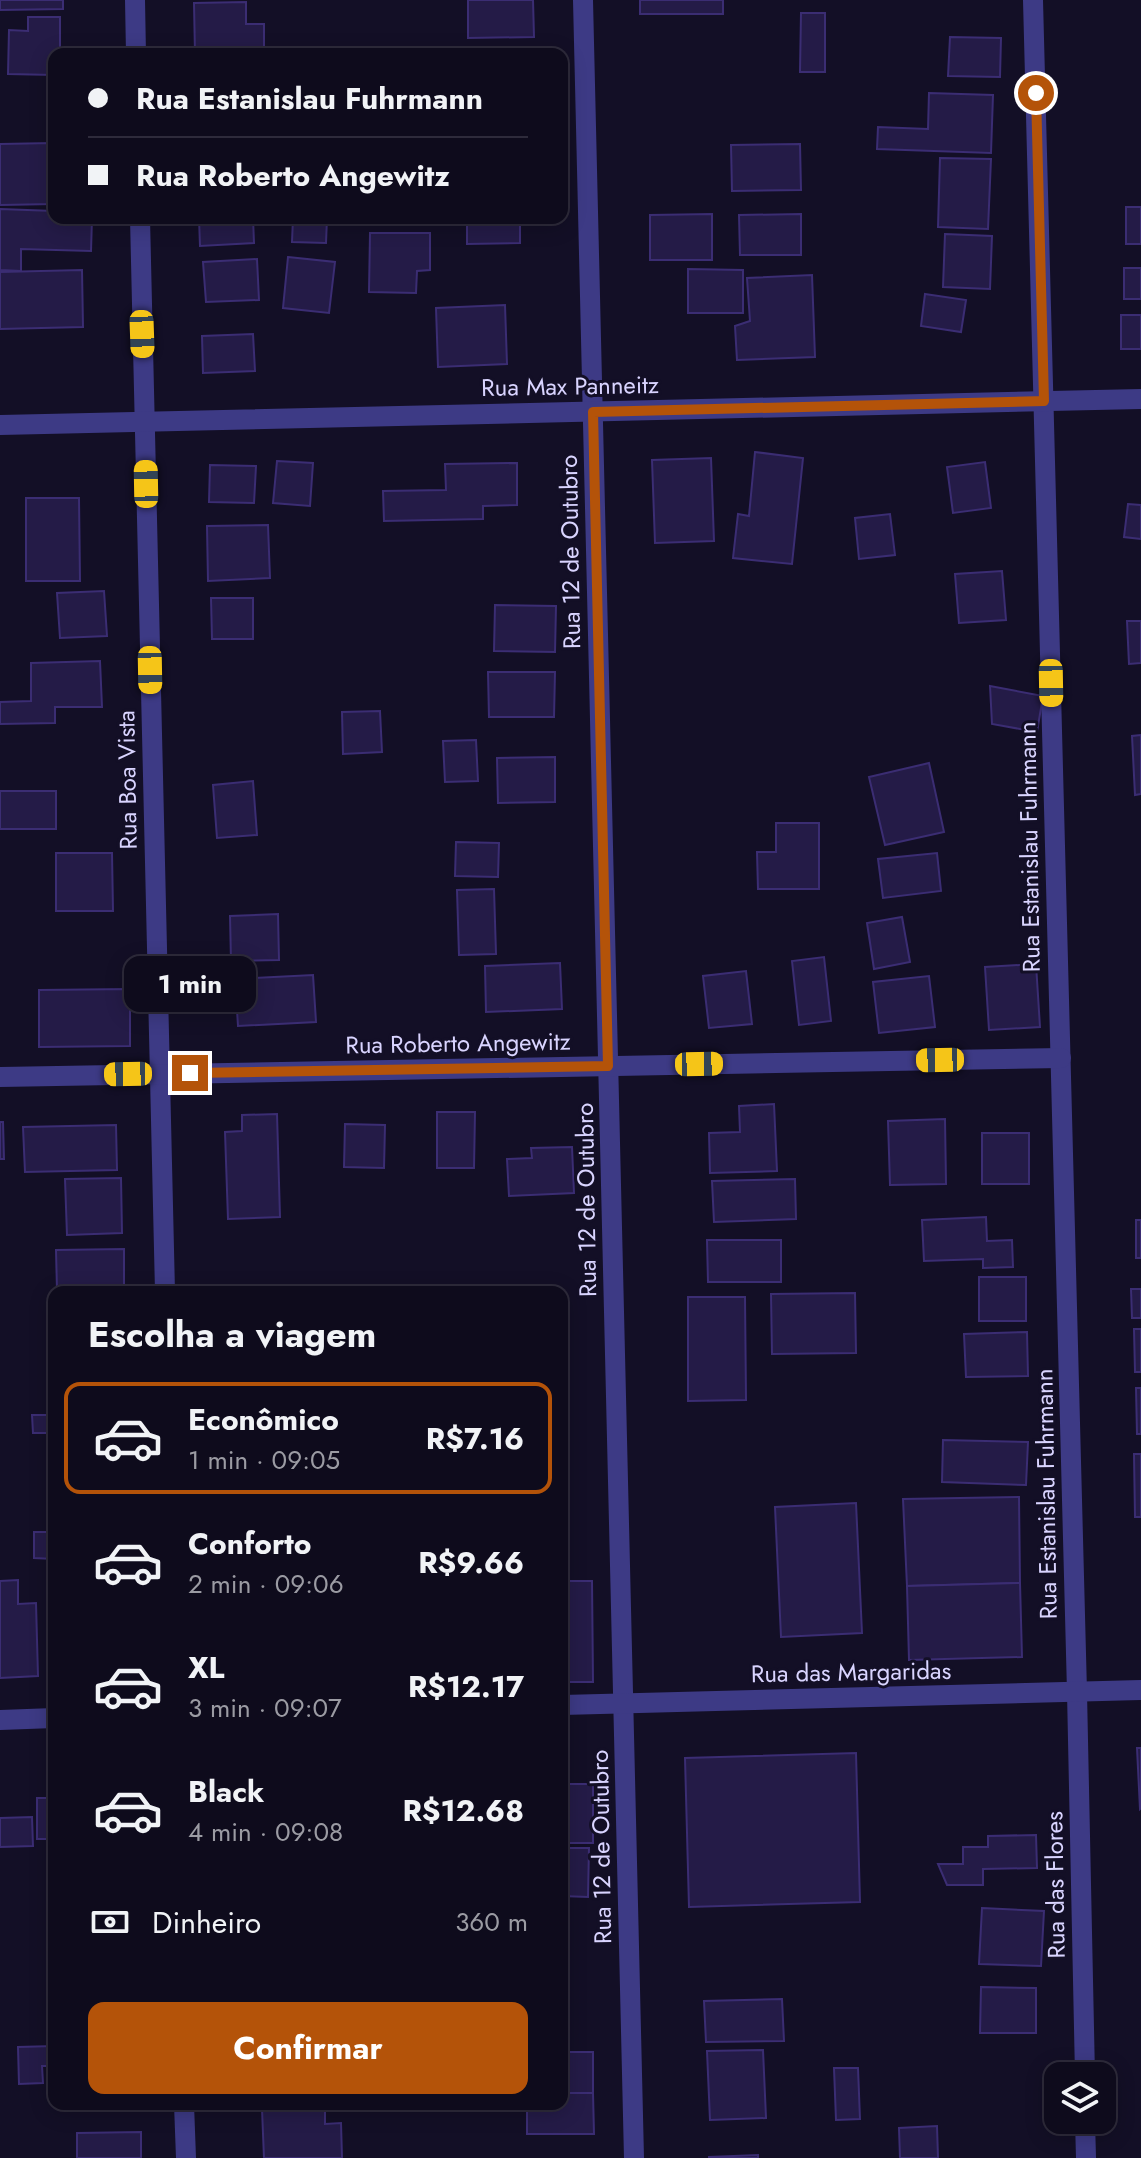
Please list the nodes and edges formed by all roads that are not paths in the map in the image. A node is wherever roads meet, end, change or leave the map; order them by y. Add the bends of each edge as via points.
1 (135, 0) edge
2 (583, 0) edge
3 (1033, 0) edge
4 (136, 48) edge
5 (140, 224) edge
6 (1141, 399) edge
7 (1044, 401) junction
8 (593, 412) junction
9 (144, 422) junction
10 (0, 425) edge
11 (1061, 1058) junction
12 (608, 1066) junction
13 (160, 1074) junction
14 (0, 1077) edge
15 (165, 1286) edge
16 (1141, 1690) edge
17 (1077, 1692) junction
18 (624, 1704) junction
19 (568, 1705) edge
20 (48, 1718) edge
21 (0, 1720) edge
22 (1085, 2062) edge
23 (184, 2110) edge
24 (1085, 2134) edge
25 (186, 2158) edge
26 (634, 2158) edge
27 (1086, 2158) edge

1 - 4 street
2 - 8 street, Rua 12 de Outubro
3 - 7 street, Rua Estanislau Fuhrmann
5 - 9 street, Rua Boa Vista
6 - 7 street, Rua Max Panneitz
7 - 8 street, Rua Max Panneitz
7 - 11 street, Rua Estanislau Fuhrmann
8 - 9 street, Rua Max Panneitz
8 - 12 street, Rua 12 de Outubro
9 - 10 street, Rua Max Panneitz
9 - 13 street, Rua Boa Vista
11 - 12 street, Rua Roberto Angewitz
11 - 17 street, Rua Estanislau Fuhrmann
12 - 13 street, Rua Roberto Angewitz
12 - 18 street, Rua 12 de Outubro
13 - 14 street, Rua Roberto Angewitz
13 - 15 street, Rua Boa Vista
16 - 17 street, Rua das Margaridas
17 - 18 street, Rua das Margaridas
17 - 22 street, Rua das Flores
18 - 19 street, Rua das Margaridas
18 - 26 street, Rua 12 de Outubro
20 - 21 street
23 - 25 street
24 - 27 street

